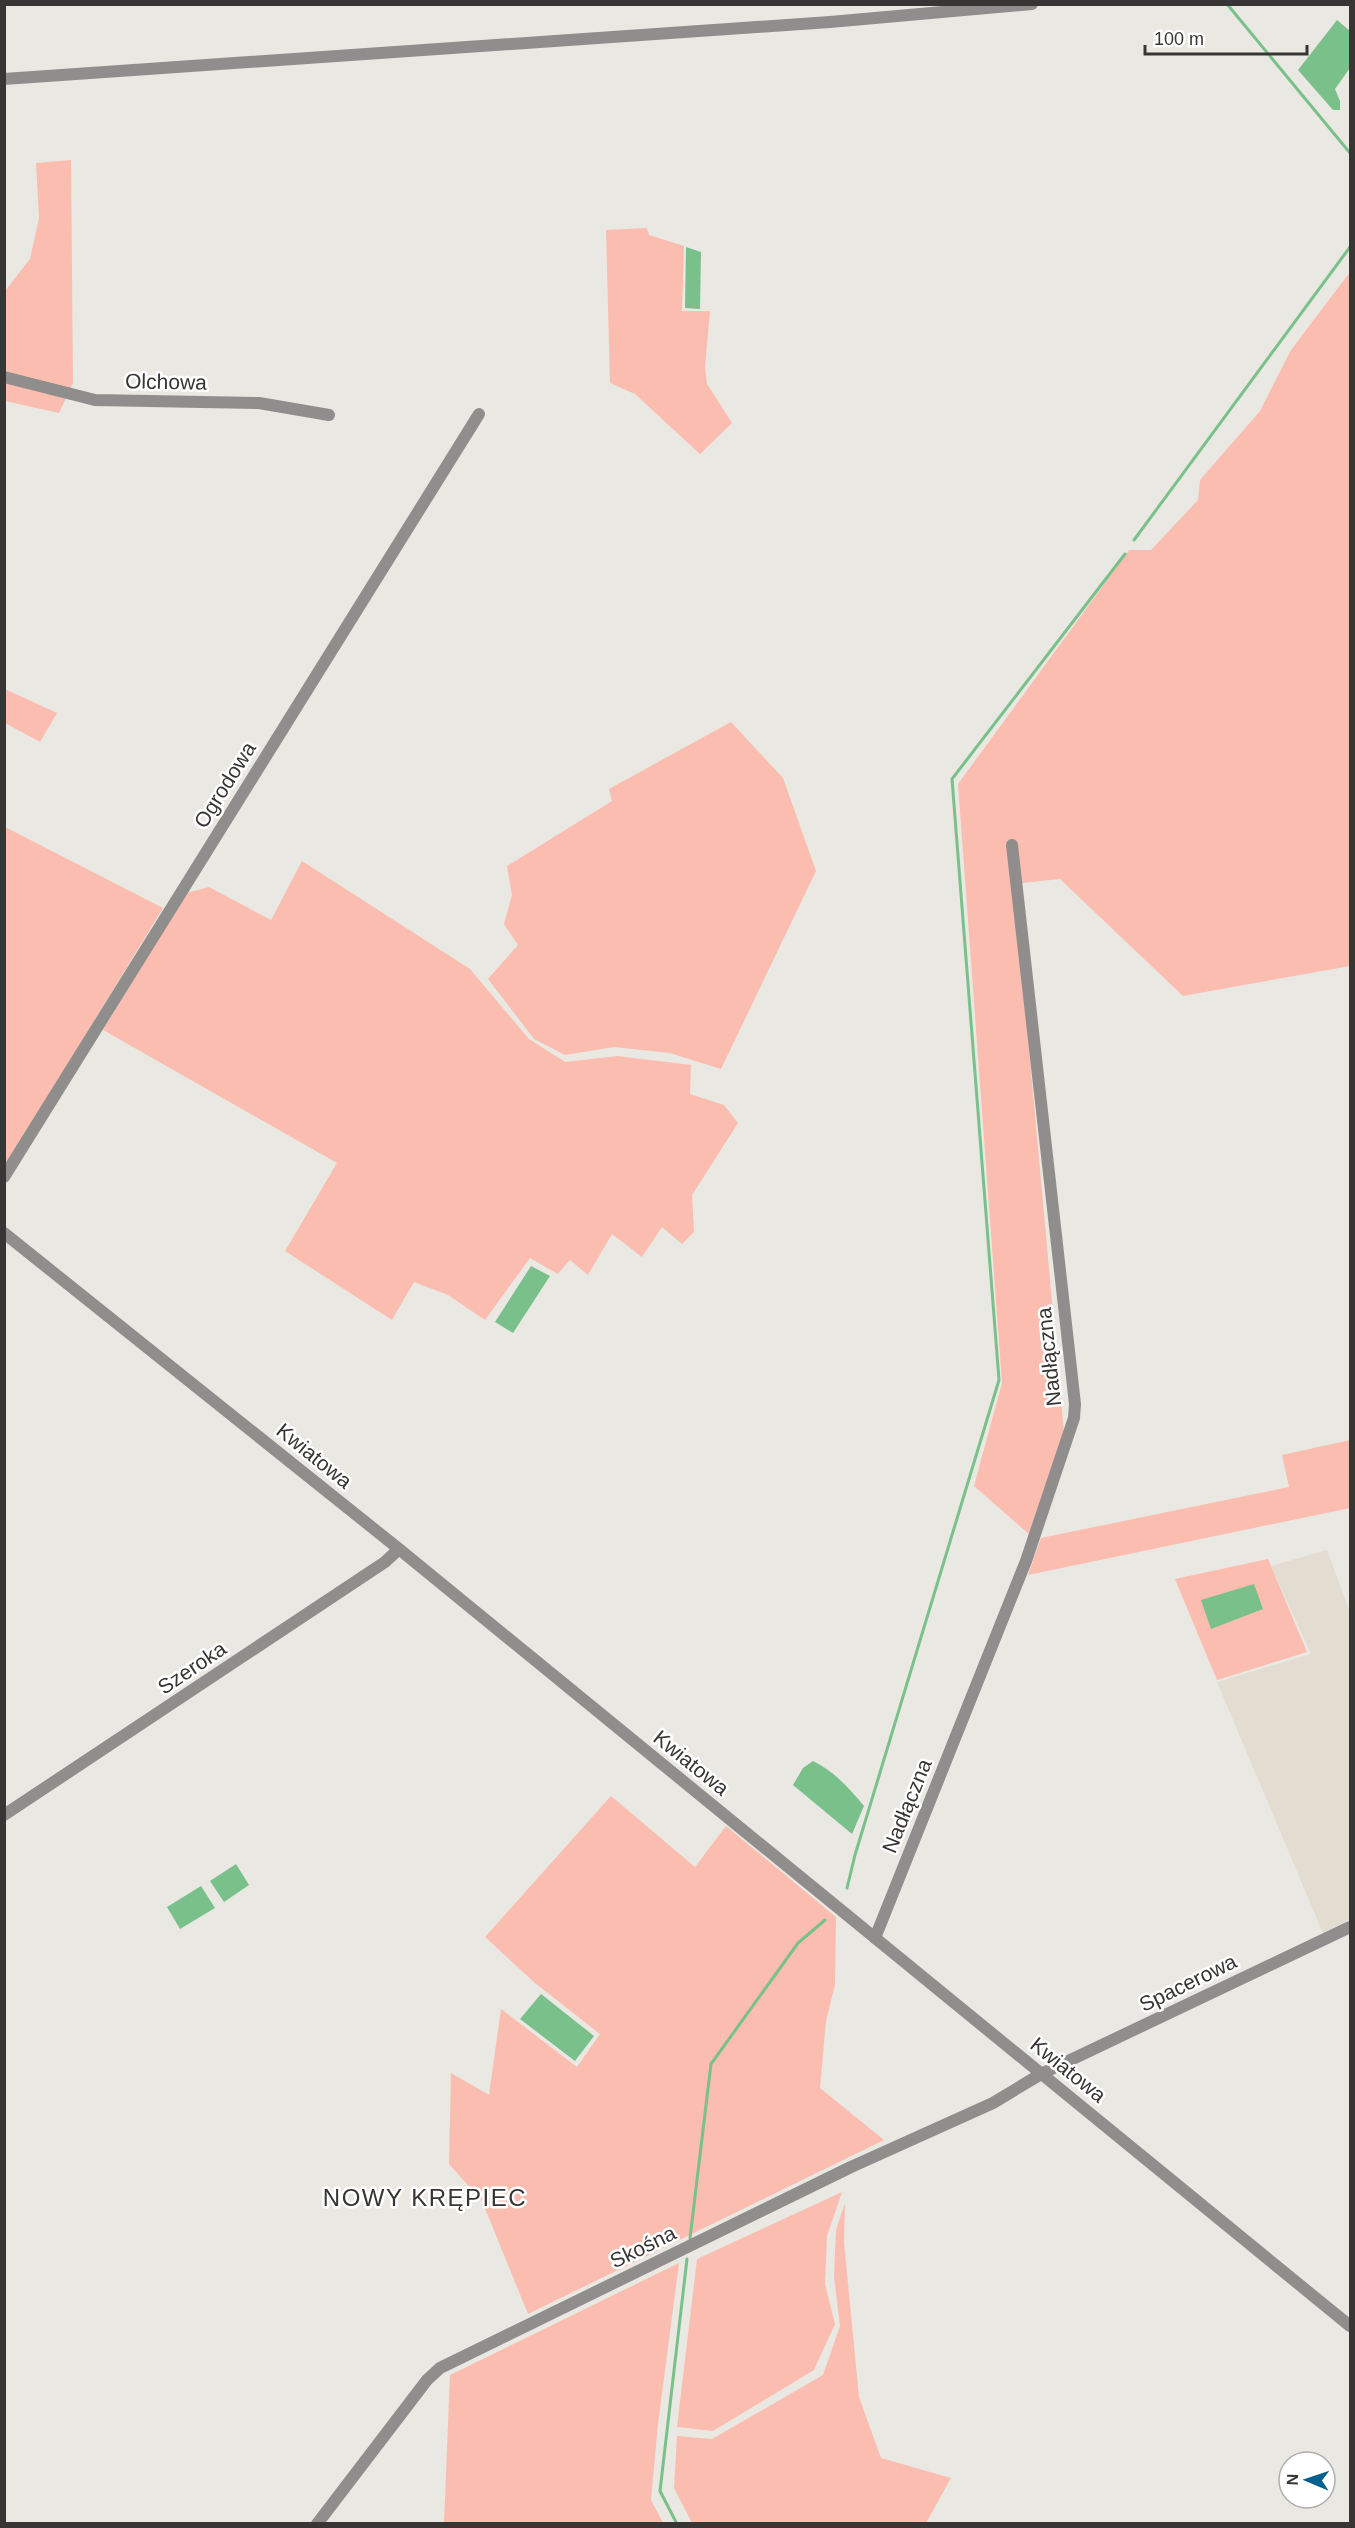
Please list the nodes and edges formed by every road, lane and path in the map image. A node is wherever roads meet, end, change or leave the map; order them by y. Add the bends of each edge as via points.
1 (1032, 4) edge
2 (4, 79) edge
3 (4, 377) edge
4 (479, 414) dead end
5 (329, 415) dead end
6 (1012, 846) dead end
7 (4, 1177) edge
8 (4, 1233) edge
9 (399, 1549) junction
10 (4, 1815) edge
11 (1350, 1927) edge
12 (875, 1938) junction
13 (1041, 2074) junction
14 (1350, 2326) edge
15 (317, 2523) edge

1 - 2 street via 830,22
3 - 5 street, Olchowa via 95,400 259,403
4 - 7 street, Ogrodowa
6 - 12 street, Nadłączna via 1074,1418 1026,1561
8 - 9 street, Kwiatowa
9 - 10 street, Szeroka
9 - 12 street, Kwiatowa
11 - 13 street, Spacerowa
12 - 13 street, Kwiatowa
13 - 14 street, Kwiatowa
13 - 15 street, Skośna via 993,2103 851,2167 440,2368

